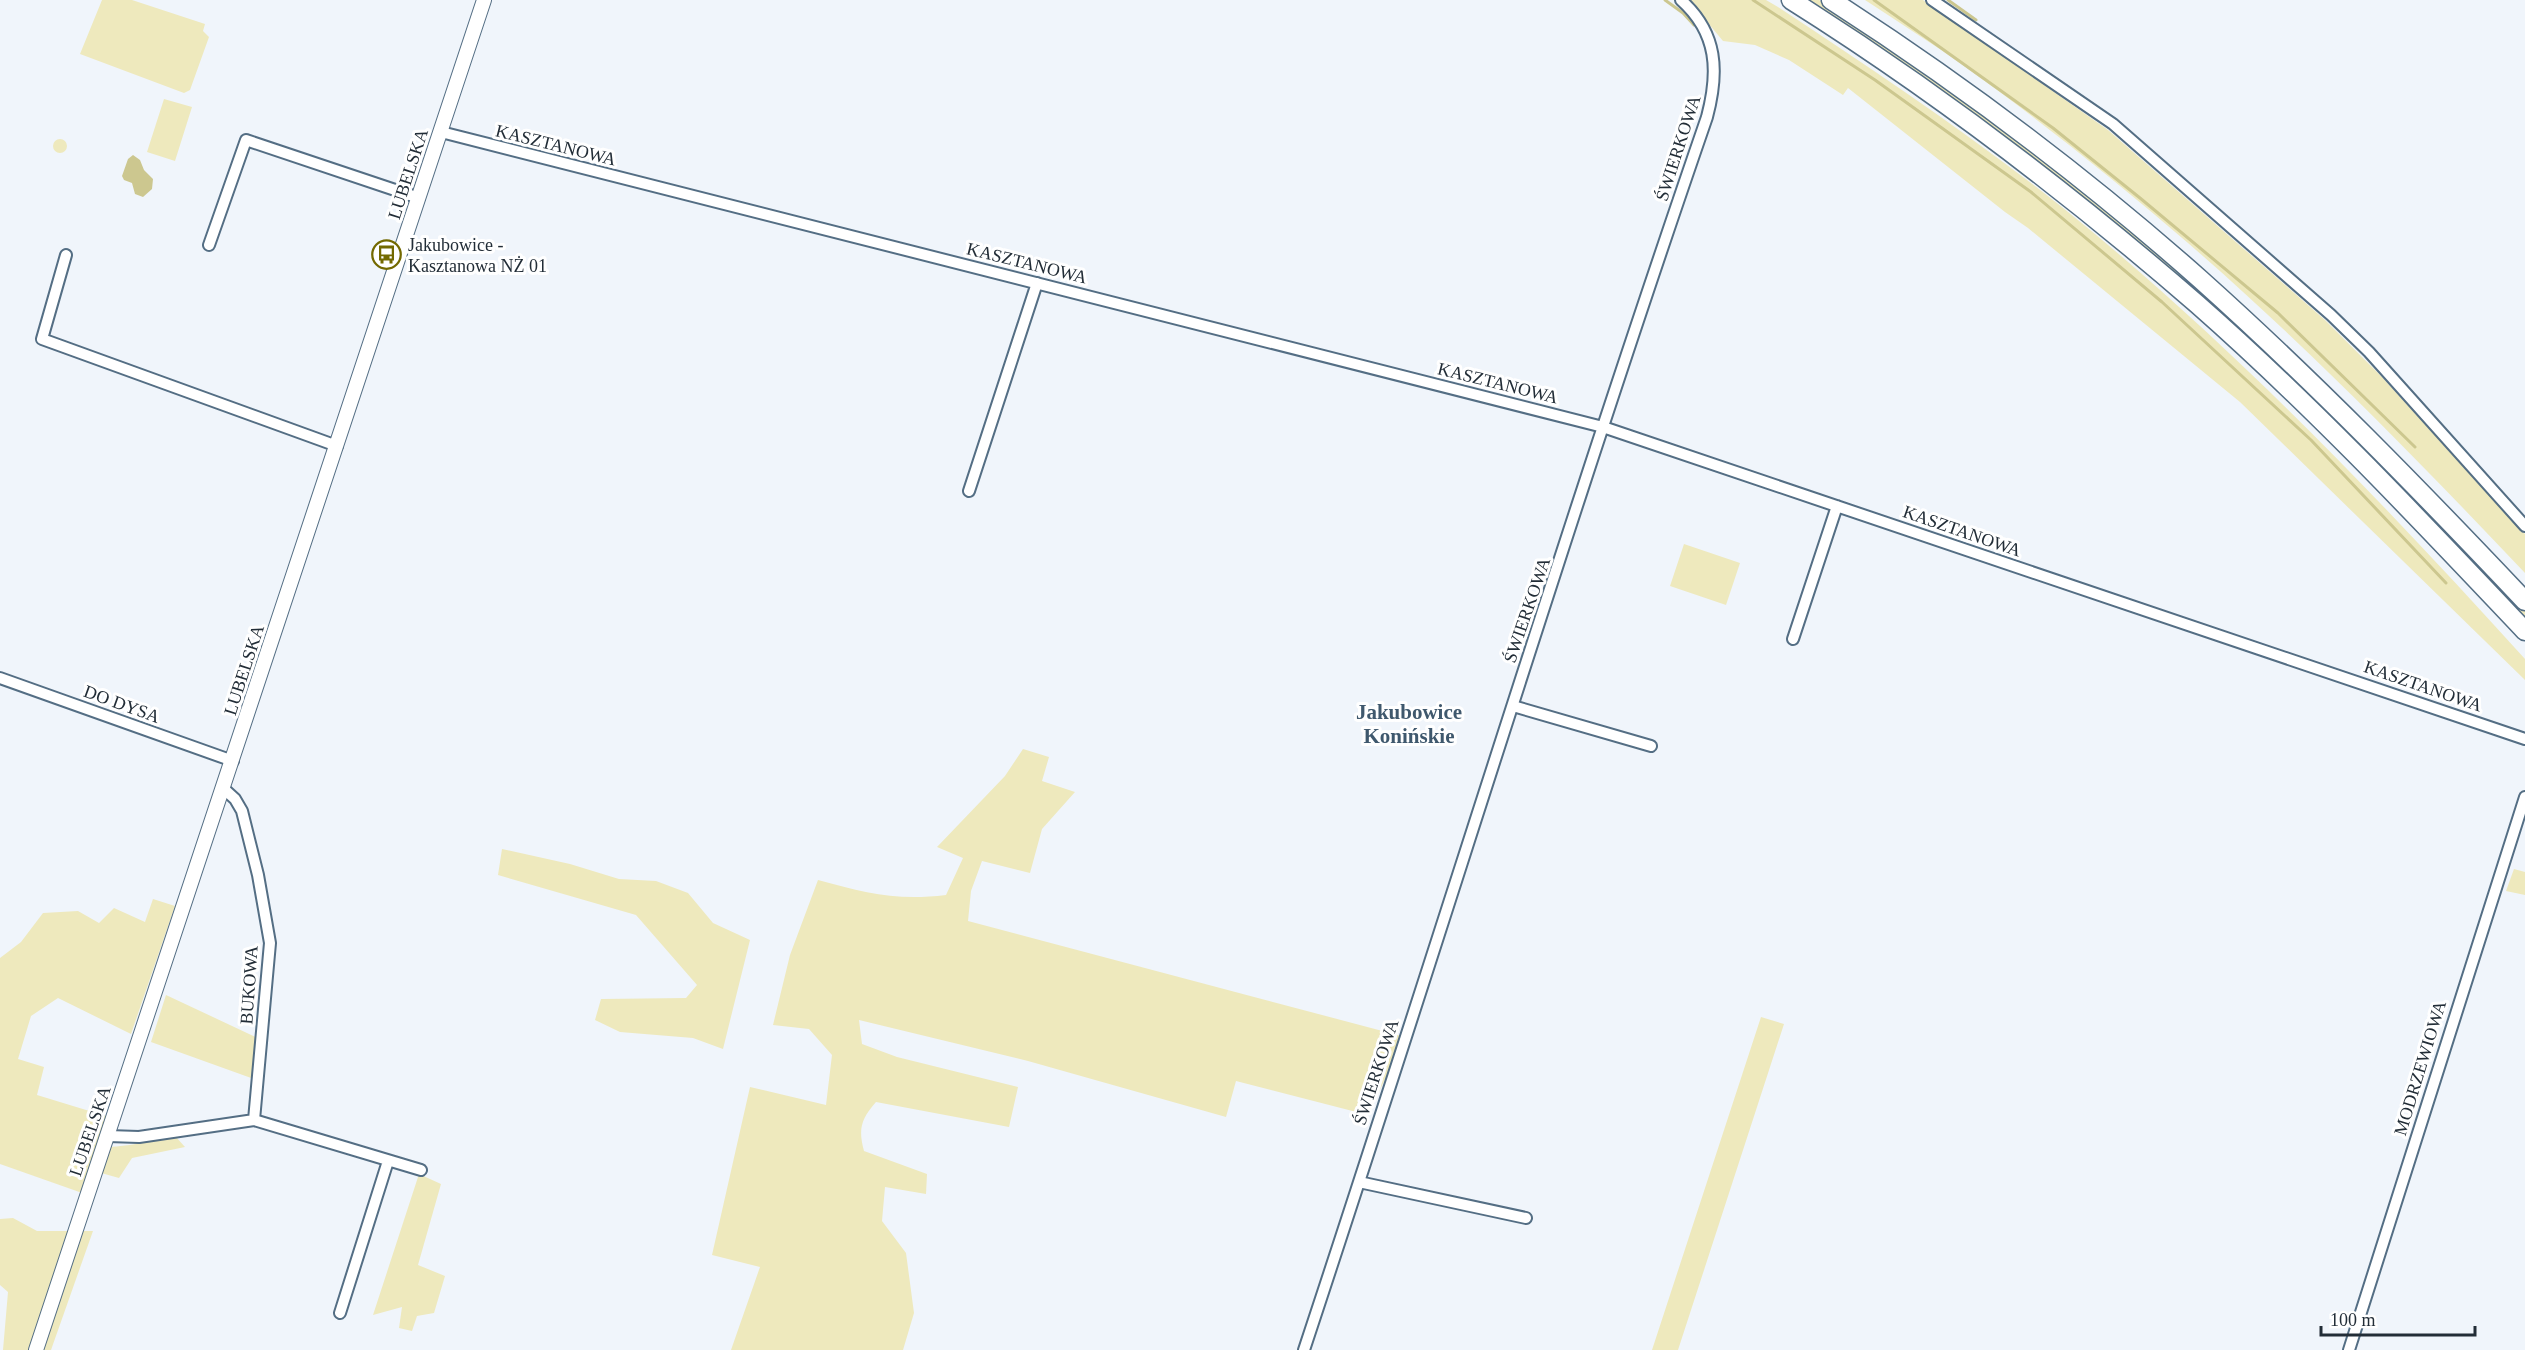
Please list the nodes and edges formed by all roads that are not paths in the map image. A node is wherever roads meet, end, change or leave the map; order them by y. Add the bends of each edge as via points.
1 (484, 0) edge
2 (1681, 0) edge
3 (1791, 0) edge
4 (1831, 0) edge
5 (1932, 0) edge
6 (441, 132) junction
7 (419, 198) junction
8 (209, 245) dead end
9 (66, 255) dead end
10 (1037, 283) junction
11 (1603, 427) junction
12 (337, 446) junction
13 (969, 491) dead end
14 (1837, 506) junction
15 (2525, 526) edge
16 (2525, 601) edge
17 (2525, 631) edge
18 (1793, 639) dead end
19 (0, 678) edge
20 (1514, 706) junction
21 (2525, 739) edge
22 (1651, 746) dead end
23 (233, 761) junction
24 (224, 789) junction
25 (2525, 797) edge
26 (254, 1120) junction
27 (108, 1136) junction
28 (388, 1161) junction
29 (421, 1170) dead end
30 (1359, 1182) junction
31 (1526, 1218) dead end
32 (340, 1313) dead end
33 (36, 1350) edge
34 (1304, 1350) edge
35 (2349, 1350) edge

1 - 6 street, LUBELSKA
2 - 11 street, ŚWIERKOWA via 1692,9 1711,47 1715,70 1707,117
3 - 17 highway via 1996,142 2198,305 2358,458
4 - 16 highway via 2007,123 2199,278 2351,421
5 - 15 street via 2099,114 2331,315
6 - 7 street, LUBELSKA
6 - 10 street, KASZTANOWA
7 - 8 street via 246,140
7 - 12 street, LUBELSKA
9 - 12 street via 42,339
10 - 11 street, KASZTANOWA
10 - 13 street
11 - 14 street, KASZTANOWA
11 - 20 street, ŚWIERKOWA via 1530,645
12 - 23 street, LUBELSKA
14 - 18 street
14 - 21 street, KASZTANOWA
19 - 23 street, DO DYSA
20 - 22 street
20 - 30 street, ŚWIERKOWA
23 - 24 street, LUBELSKA
24 - 26 street, BUKOWA via 242,812 270,943
24 - 27 street, LUBELSKA
25 - 35 street, MODRZEWIOWA
26 - 27 street via 140,1137
26 - 28 street
27 - 33 street, LUBELSKA
28 - 29 street
28 - 32 street
30 - 31 street
30 - 34 street, ŚWIERKOWA

